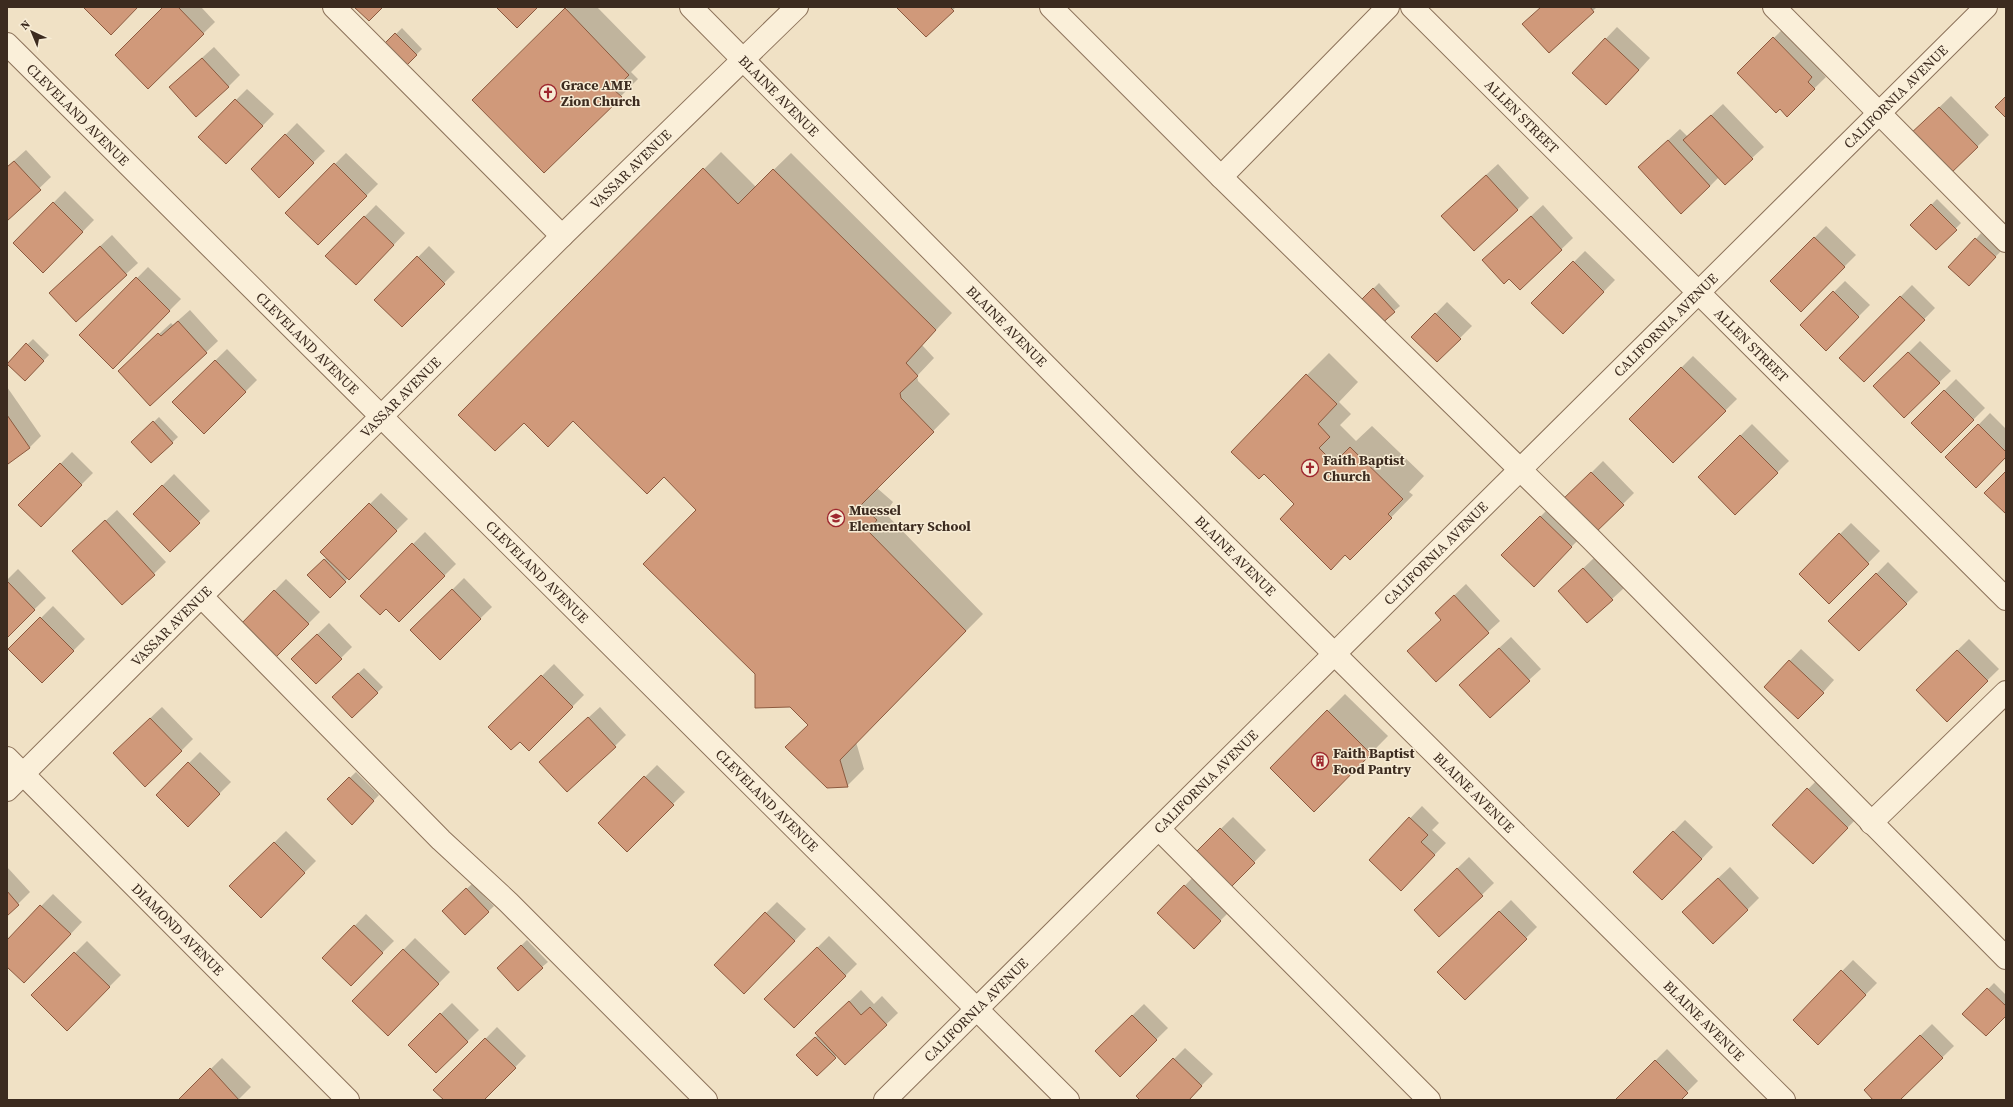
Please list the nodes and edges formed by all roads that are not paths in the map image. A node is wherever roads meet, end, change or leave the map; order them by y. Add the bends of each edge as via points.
1 (334, 7) edge
2 (691, 7) edge
3 (797, 7) edge
4 (1051, 7) edge
5 (1388, 7) edge
6 (1412, 7) edge
7 (1774, 7) edge
8 (1986, 7) edge
9 (7, 44) edge
10 (743, 60) junction
11 (1880, 114) junction
12 (1221, 178) junction
13 (562, 236) junction
14 (2006, 241) edge
15 (1699, 294) junction
16 (381, 417) junction
17 (1520, 471) junction
18 (202, 597) junction
19 (2006, 599) edge
20 (1336, 655) junction
21 (2006, 692) edge
22 (7, 758) edge
23 (22, 774) junction
24 (7, 790) edge
25 (1872, 824) junction
26 (1159, 829) junction
27 (2006, 958) edge
28 (977, 1008) junction
29 (348, 1100) edge
30 (706, 1100) edge
31 (885, 1100) edge
32 (1068, 1100) edge
33 (1429, 1100) edge
34 (1784, 1100) edge

1 - 13 street
2 - 10 street, BLAINE AVENUE
3 - 10 street, VASSAR AVENUE
4 - 12 street
5 - 12 street
6 - 15 street, ALLEN STREET
7 - 11 street
8 - 11 street, CALIFORNIA AVENUE
9 - 16 street, CLEVELAND AVENUE
10 - 13 street, VASSAR AVENUE
10 - 20 street, BLAINE AVENUE
11 - 14 street
11 - 15 street, CALIFORNIA AVENUE
12 - 17 street
13 - 16 street, VASSAR AVENUE
15 - 17 street, CALIFORNIA AVENUE
15 - 19 street, ALLEN STREET
16 - 18 street, VASSAR AVENUE
16 - 28 street, CLEVELAND AVENUE
17 - 20 street, CALIFORNIA AVENUE
17 - 25 street via 1596,543
18 - 23 street, VASSAR AVENUE
18 - 30 street via 441,840 508,902
20 - 26 street, CALIFORNIA AVENUE
20 - 34 street, BLAINE AVENUE
21 - 25 street
22 - 23 street, DIAMOND AVENUE
23 - 24 street, VASSAR AVENUE
23 - 29 street, DIAMOND AVENUE
25 - 27 street
26 - 28 street, CALIFORNIA AVENUE
26 - 33 street
28 - 31 street, CALIFORNIA AVENUE
28 - 32 street, CLEVELAND AVENUE

